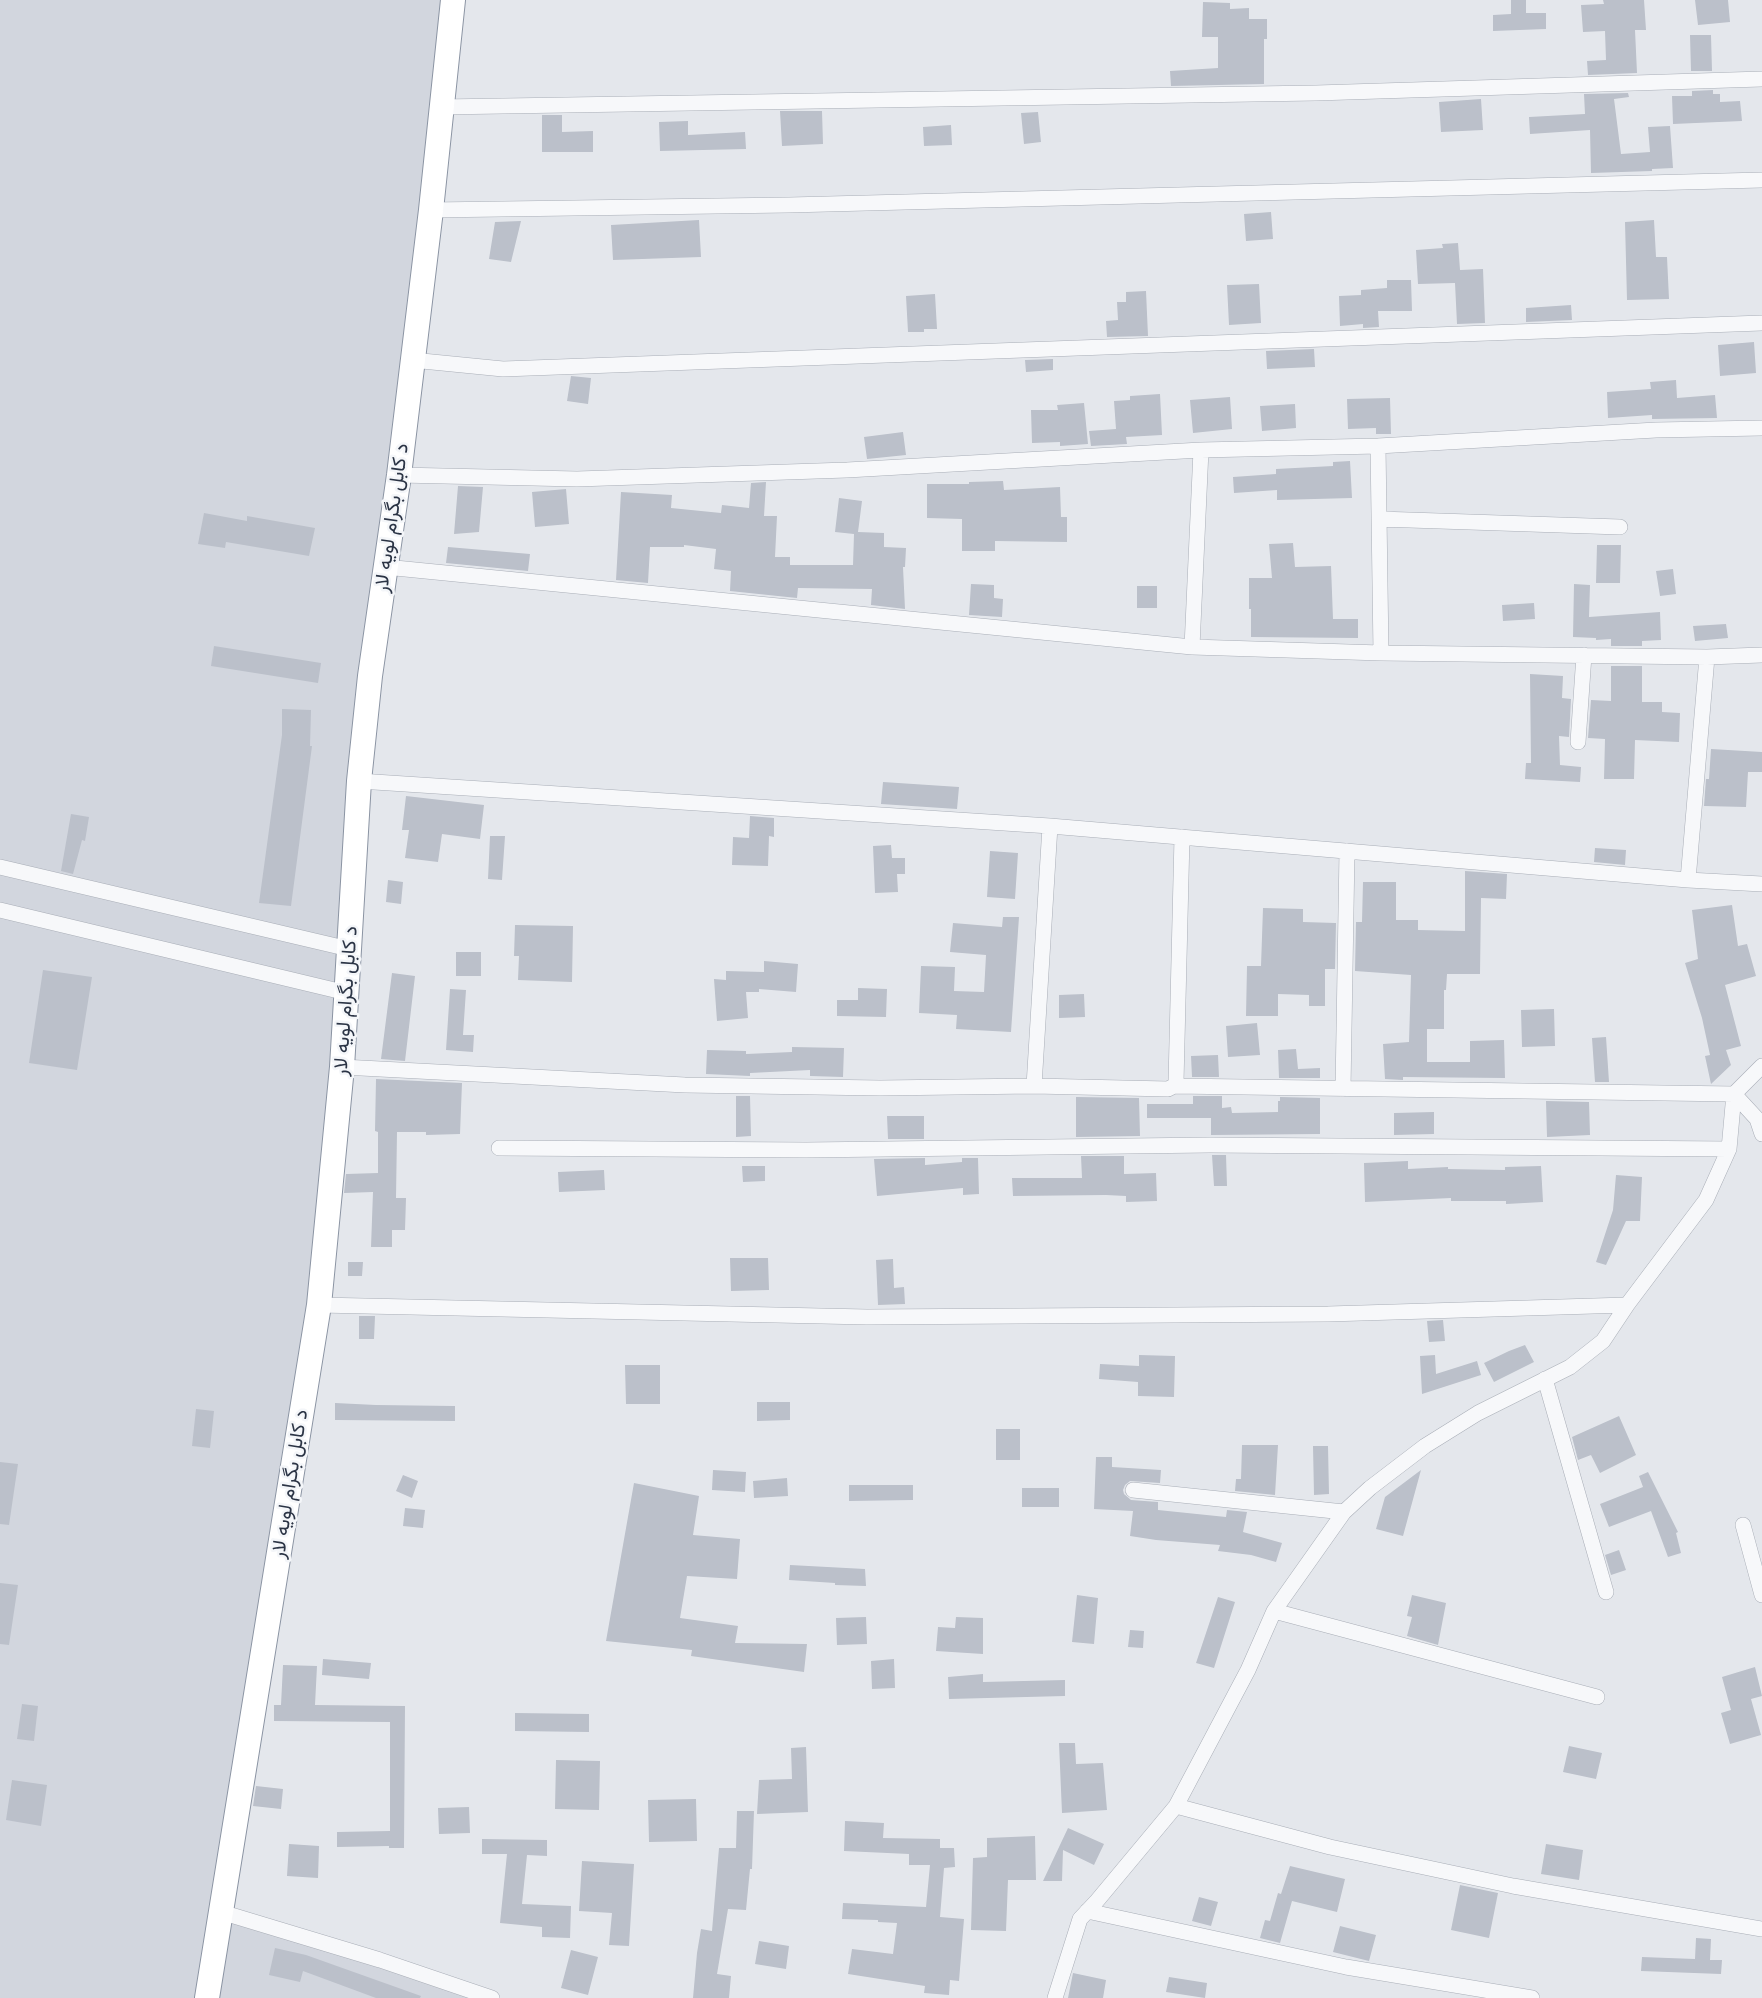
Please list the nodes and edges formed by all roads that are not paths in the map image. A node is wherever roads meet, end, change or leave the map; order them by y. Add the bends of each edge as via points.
1 (453, 0) edge
2 (1762, 79) edge
3 (441, 107) junction
4 (1762, 180) edge
5 (431, 210) junction
6 (1762, 323) edge
7 (412, 360) junction
8 (1762, 428) edge
9 (1378, 446) junction
10 (1201, 450) junction
11 (399, 475) junction
12 (1379, 519) junction
13 (1620, 526) dead end
14 (385, 567) junction
15 (1192, 647) junction
16 (1381, 652) junction
17 (1584, 655) junction
18 (1762, 656) edge
19 (1707, 657) junction
20 (1578, 742) dead end
21 (359, 781) junction
22 (1050, 826) junction
23 (1182, 837) junction
24 (1347, 851) junction
25 (0, 867) edge
26 (1688, 880) junction
27 (1762, 884) edge
28 (0, 910) edge
29 (349, 949) junction
30 (346, 993) junction
31 (1762, 1066) edge
32 (342, 1067) junction
33 (1034, 1086) junction
34 (1174, 1086) junction
35 (1343, 1089) junction
36 (1734, 1094) junction
37 (1762, 1134) edge
38 (500, 1148) dead end
39 (1729, 1149) junction
40 (319, 1305) junction
41 (1627, 1305) junction
42 (1545, 1379) junction
43 (1133, 1490) dead end
44 (1344, 1512) junction
45 (1743, 1525) dead end
46 (1606, 1592) dead end
47 (1762, 1595) edge
48 (1274, 1611) junction
49 (1597, 1698) dead end
50 (1176, 1806) junction
51 (1087, 1911) junction
52 (221, 1912) junction
53 (1762, 1929) edge
54 (207, 1998) edge
55 (492, 1998) edge
56 (1055, 1998) edge
57 (1532, 1998) edge

1 - 3 highway, د کابل بگرام لویه لار
2 - 3 street via 1316,93
3 - 5 highway, د کابل بگرام لویه لار
4 - 5 street via 789,205
5 - 7 highway, د کابل بگرام لویه لار
6 - 7 street via 503,369
7 - 11 highway, د کابل بگرام لویه لار
8 - 9 street
9 - 10 street
9 - 12 street
10 - 11 street via 847,470 577,479
10 - 15 street
11 - 14 highway, د کابل بگرام لویه لار
12 - 13 street
12 - 16 street
14 - 15 street
14 - 21 highway, د کابل بگرام لویه لار
15 - 16 street
16 - 17 street
17 - 19 street
17 - 20 street
18 - 19 street
19 - 26 street
21 - 22 street
21 - 29 highway, د کابل بگرام لویه لار
22 - 23 street
22 - 33 street
23 - 24 street
23 - 34 street
24 - 26 street
24 - 35 street
25 - 29 street
26 - 27 street
28 - 30 street
29 - 30 highway, د کابل بگرام لویه لار
30 - 32 highway, د کابل بگرام لویه لار
31 - 36 street
32 - 33 street via 685,1085
32 - 40 highway, د کابل بگرام لویه لار
33 - 34 street
34 - 35 street
35 - 36 street
36 - 37 street via 1757,1119
36 - 39 street
38 - 39 street via 818,1150 1210,1145
39 - 41 street via 1706,1200
40 - 41 street via 891,1317 1328,1314
40 - 52 highway, د کابل بگرام لویه لار
41 - 42 street via 1603,1341 1586,1356
42 - 44 street via 1425,1446
42 - 46 street
43 - 44 street
44 - 48 street
45 - 47 street
48 - 49 street
48 - 50 street via 1248,1670
50 - 51 street
50 - 53 street via 1330,1847 1467,1876
51 - 56 street via 1080,1918
51 - 57 street via 1346,1967
52 - 54 highway, د کابل بگرام لویه لار
52 - 55 street

